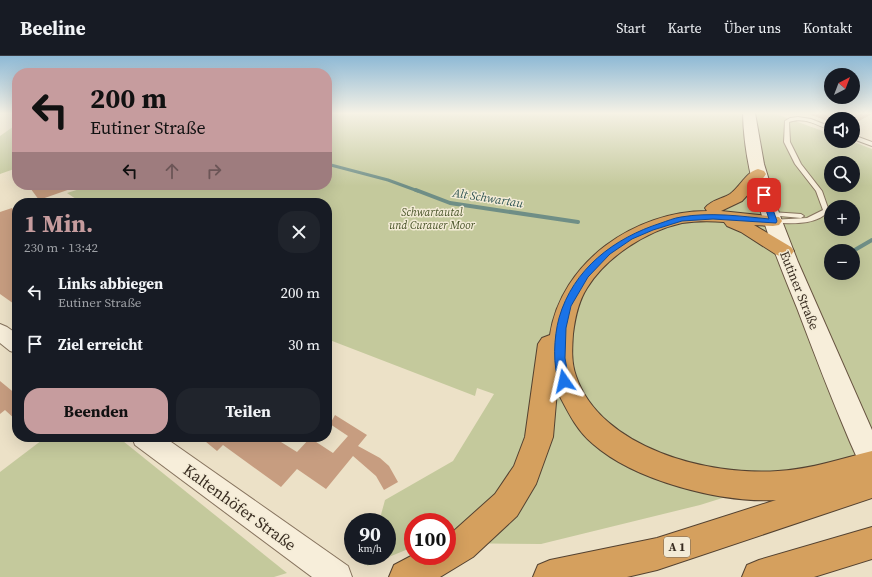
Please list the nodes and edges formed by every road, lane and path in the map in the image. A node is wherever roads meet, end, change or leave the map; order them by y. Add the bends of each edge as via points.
1 (750, 137) edge
2 (787, 137) edge
3 (860, 140) edge
4 (872, 144) edge
5 (758, 174) junction
6 (714, 212) junction
7 (772, 218) junction
8 (784, 251) junction
9 (0, 332) edge
10 (12, 340) edge
11 (151, 442) edge
12 (872, 460) edge
13 (872, 464) edge
14 (872, 484) edge
15 (808, 494) junction
16 (872, 543) edge
17 (456, 548) edge
18 (428, 565) edge
19 (336, 577) edge
20 (406, 577) edge
21 (550, 577) edge
22 (759, 577) edge

1 - 5 main road, Eutiner Straße
2 - 7 lane via 798,164 819,191 826,211 820,217 808,221
3 - 4 lane
5 - 6 highway via 736,197
5 - 7 main road, Eutiner Straße
6 - 7 highway
6 - 8 highway via 747,228
6 - 15 highway via 681,219 629,238 607,252 584,276 567,306 561,328 560,358 564,381 583,414 604,436 636,458 702,479
6 - 17 highway via 683,214 643,225 604,247 579,269 563,295 554,319 539,437 526,474 506,505
7 - 8 main road, Eutiner Straße
8 - 12 main road, Eutiner Straße
9 - 10 street
11 - 19 street, Kaltenhöfer Straße
13 - 15 highway
14 - 15 highway, A 1
15 - 21 highway, A 1 via 657,554
16 - 22 highway
18 - 20 highway

